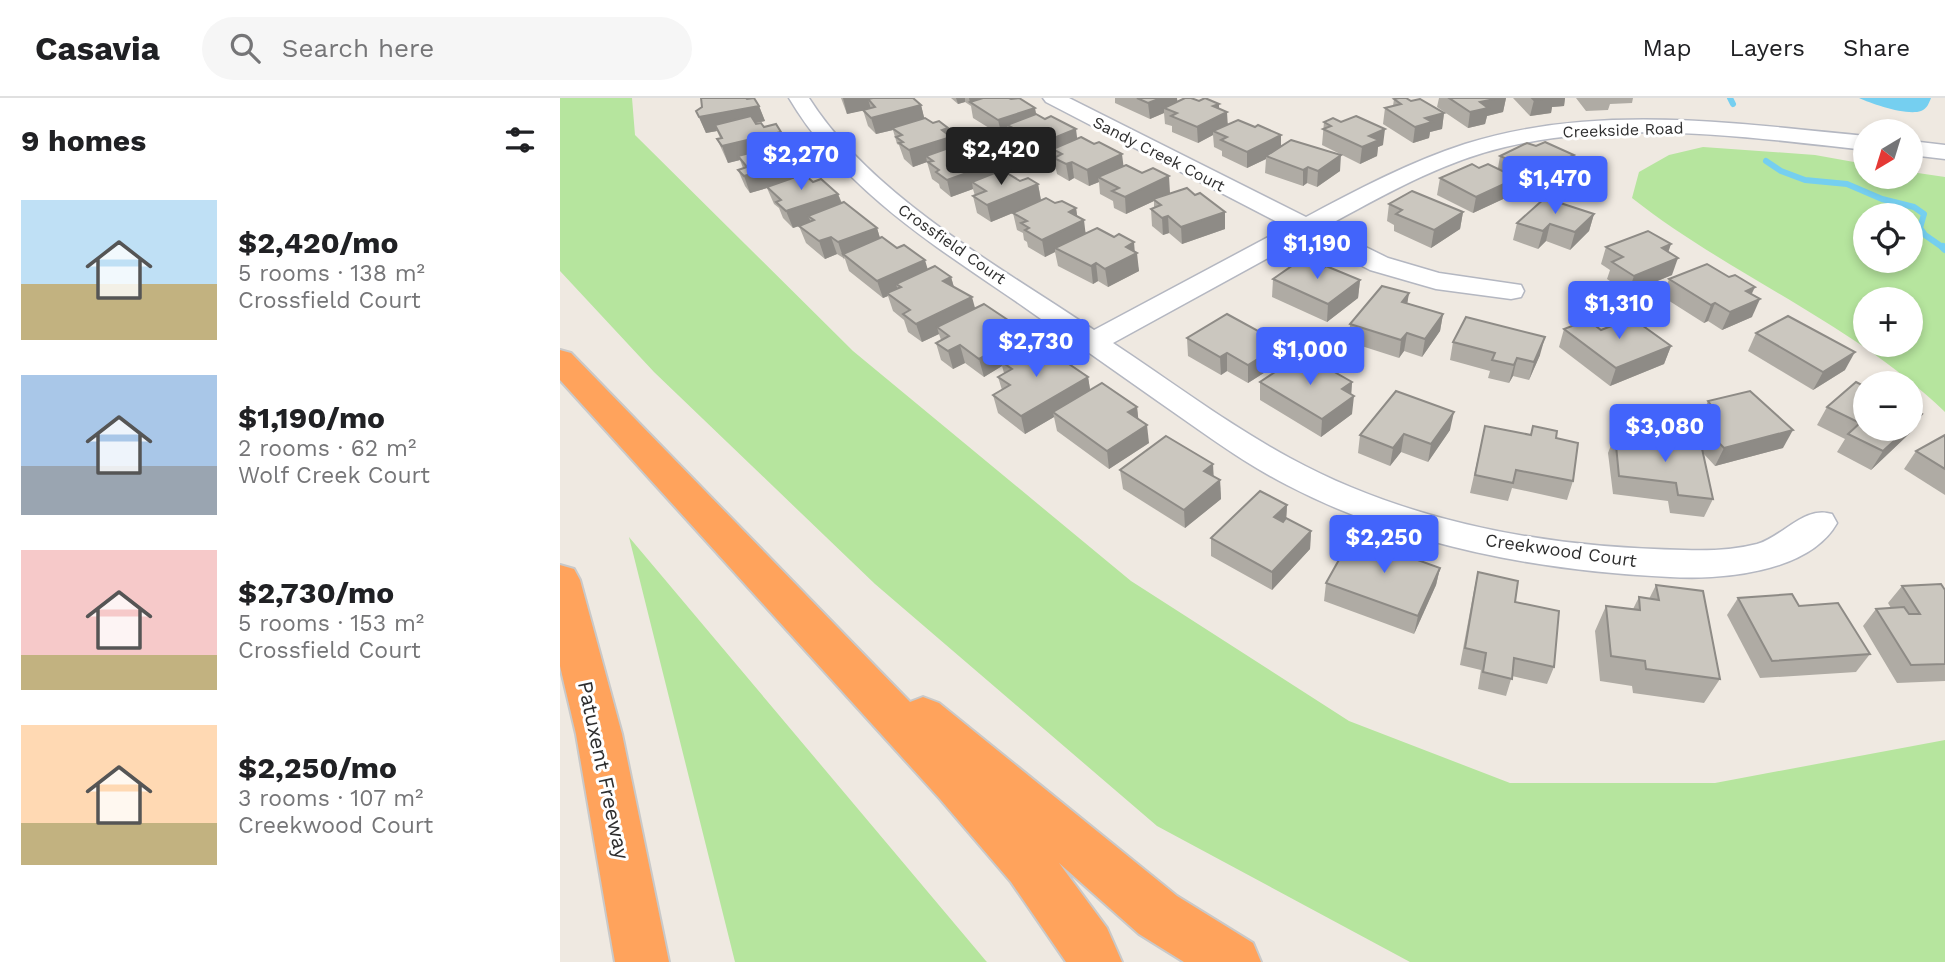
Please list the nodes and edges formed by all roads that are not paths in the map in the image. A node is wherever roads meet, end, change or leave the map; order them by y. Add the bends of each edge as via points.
1 (799, 98) edge
2 (1053, 98) edge
3 (1853, 142) edge
4 (1923, 149) edge
5 (1945, 152) edge
6 (1305, 228) junction
7 (1511, 290) dead end
8 (1093, 342) junction
9 (560, 360) edge
10 (1820, 523) dead end
11 (560, 580) edge
12 (782, 598) junction
13 (642, 962) edge
14 (1095, 962) edge
15 (1234, 962) edge

1 - 8 street, Crossfield Court via 825,138 877,190
2 - 6 street, Sandy Creek Court
3 - 6 street, Creekside Road via 1682,126 1552,132 1460,152 1398,178
4 - 5 street
6 - 7 street, Sandy Creek Court via 1379,264 1436,281
6 - 8 street, Creekside Road
8 - 10 street, Creekwood Court via 1252,451 1320,488 1450,534 1582,556 1714,563 1760,556 1790,545
9 - 12 highway
11 - 13 highway, Patuxent Freeway via 599,734
12 - 14 highway via 1029,865
12 - 15 highway via 1158,915

